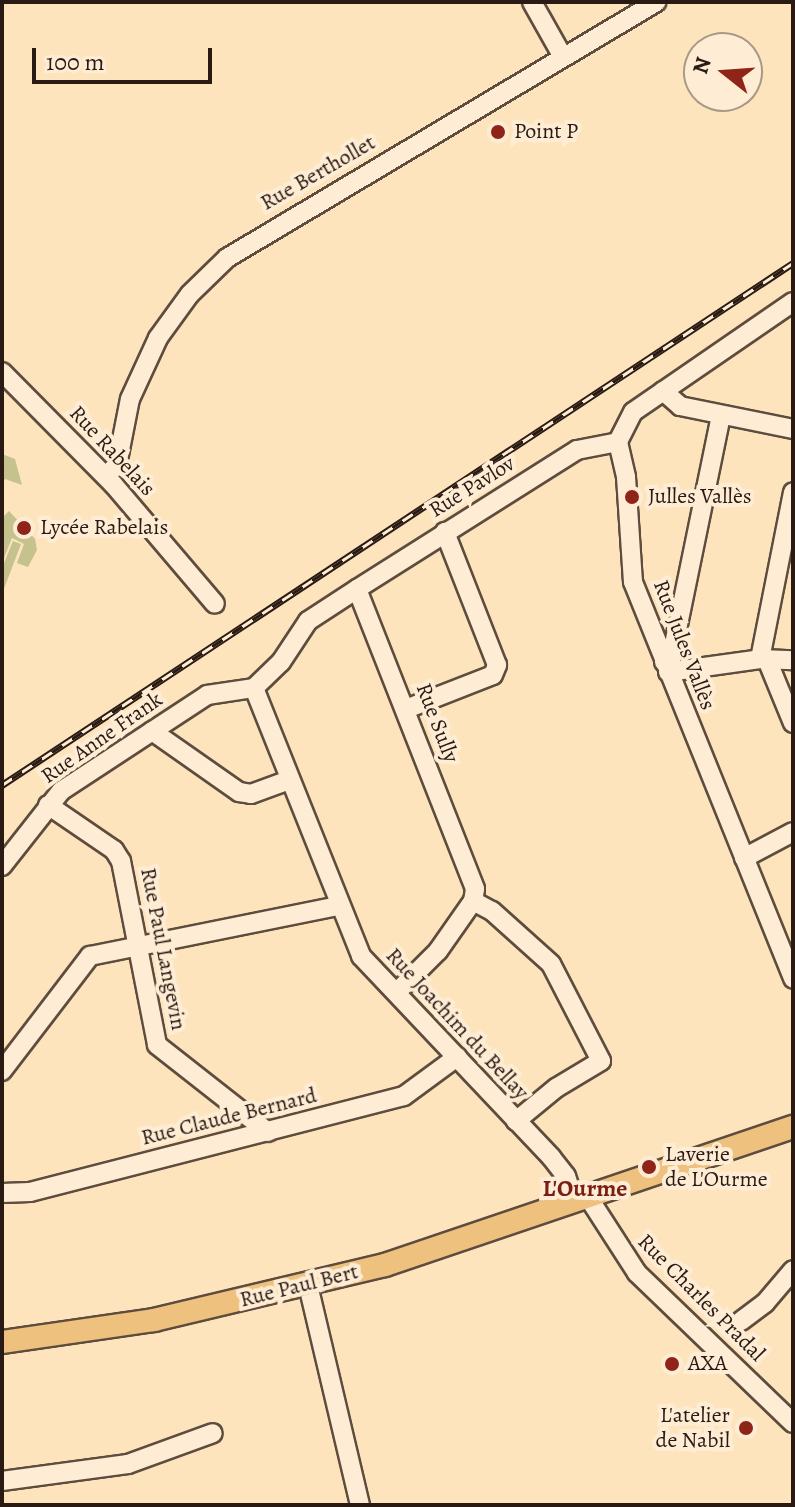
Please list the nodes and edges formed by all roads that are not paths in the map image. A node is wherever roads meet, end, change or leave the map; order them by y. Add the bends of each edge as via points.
1 (532, 2) edge
2 (656, 2) edge
3 (563, 57) junction
4 (793, 302) edge
5 (2, 372) edge
6 (663, 391) junction
7 (721, 416) junction
8 (793, 429) edge
9 (618, 442) junction
10 (106, 476) junction
11 (793, 492) edge
12 (445, 532) junction
13 (357, 589) junction
14 (215, 604) dead end
15 (793, 660) edge
16 (764, 661) junction
17 (666, 667) junction
18 (254, 688) junction
19 (406, 709) junction
20 (793, 723) edge
21 (152, 731) junction
22 (289, 780) junction
23 (48, 805) junction
24 (793, 832) edge
25 (744, 858) junction
26 (2, 866) edge
27 (473, 901) junction
28 (339, 906) junction
29 (786, 941) edge
30 (137, 945) junction
31 (793, 979) edge
32 (396, 993) junction
33 (457, 1057) junction
34 (2, 1071) edge
35 (516, 1121) junction
36 (793, 1127) edge
37 (268, 1132) junction
38 (2, 1193) edge
39 (581, 1199) junction
40 (793, 1270) edge
41 (308, 1285) junction
42 (741, 1321) dead end
43 (2, 1342) edge
44 (793, 1423) edge
45 (213, 1433) dead end
46 (2, 1481) edge
47 (360, 1505) edge

1 - 3 street
2 - 3 street, Rue Berthollet
3 - 10 street, Rue Berthollet via 251,240 206,277 171,317 147,358 130,399 117,465
4 - 6 street
5 - 10 street, Rue Rabelais
6 - 7 street via 680,406
6 - 9 street via 633,412
7 - 8 street
7 - 17 street
9 - 12 street, Rue Pavlov via 577,450
9 - 17 street, Rue Jules Vallès via 626,477 633,582
10 - 14 street, Rue Rabelais
11 - 16 street
12 - 13 street, Rue Pavlov
12 - 19 street via 497,665 493,675
13 - 18 street via 308,621 281,662
13 - 19 street, Rue Sully
15 - 16 street
16 - 17 street
16 - 20 street
17 - 25 street, Rue Jules Vallès
18 - 21 street, Rue Anne Frank via 207,695
18 - 22 street, Rue Joachim du Bellay
19 - 27 street, Rue Sully via 472,880
21 - 22 street via 239,792 251,794
21 - 23 street, Rue Anne Frank
22 - 28 street, Rue Joachim du Bellay
23 - 26 street, Rue Anne Frank
23 - 30 street, Rue Paul Langevin via 118,854
24 - 25 street
25 - 29 street, Rue Jules Vallès
27 - 32 street via 438,951
27 - 35 street via 492,911 551,964 601,1061
28 - 30 street
28 - 32 street, Rue Joachim du Bellay via 361,956
29 - 31 street, Rue Jules Vallès
30 - 34 street via 99,953 82,963
30 - 37 street, Rue Paul Langevin via 157,1045
32 - 33 street, Rue Joachim du Bellay
33 - 35 street, Rue Joachim du Bellay
33 - 37 street, Rue Claude Bernard via 404,1096
35 - 39 street, Rue Joachim du Bellay
36 - 39 main road, Rue Paul Bert
37 - 38 street, Rue Claude Bernard via 30,1192
39 - 41 main road, Rue Paul Bert
39 - 44 street, Rue Charles Pradal via 637,1273
40 - 42 street
41 - 43 main road, Rue Paul Bert via 154,1320
41 - 47 street
45 - 46 street via 128,1464

